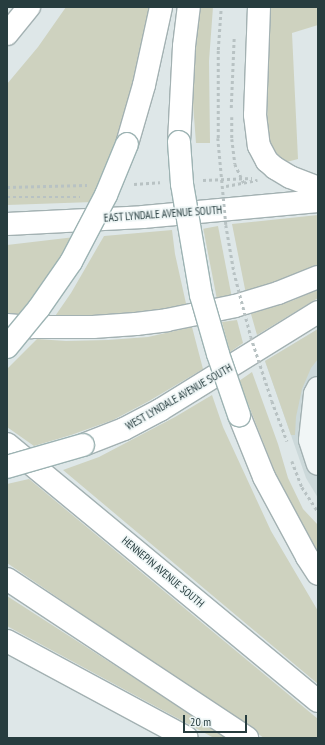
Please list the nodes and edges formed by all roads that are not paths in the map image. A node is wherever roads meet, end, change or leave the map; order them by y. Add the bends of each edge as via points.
1 (29, 7) edge
2 (161, 7) edge
3 (189, 7) edge
4 (259, 7) edge
5 (7, 34) edge
6 (318, 188) edge
7 (318, 201) edge
8 (7, 224) edge
9 (318, 277) edge
10 (318, 312) edge
11 (7, 325) edge
12 (7, 347) edge
13 (318, 388) edge
14 (7, 444) edge
15 (318, 464) edge
16 (7, 467) edge
17 (318, 574) edge
18 (7, 580) edge
19 (7, 642) edge
20 (318, 701) edge
21 (187, 738) edge
22 (247, 738) edge

1 - 5 main road
2 - 12 main road, bridge via 127,144 106,195 71,262 39,308
3 - 17 main road, bridge via 184,46 179,142 182,184 201,295 239,415 264,477 306,557
4 - 6 main road via 255,116 259,146 267,161 275,168
7 - 8 main road, EAST LYNDALE AVENUE SOUTH via 143,217
9 - 11 main road via 235,306 162,321 93,327
10 - 16 main road, WEST LYNDALE AVENUE SOUTH, bridge via 160,410 124,429 83,445
13 - 15 lane via 315,394 310,440
14 - 20 main road, HENNEPIN AVENUE SOUTH
18 - 22 main road
19 - 21 main road

